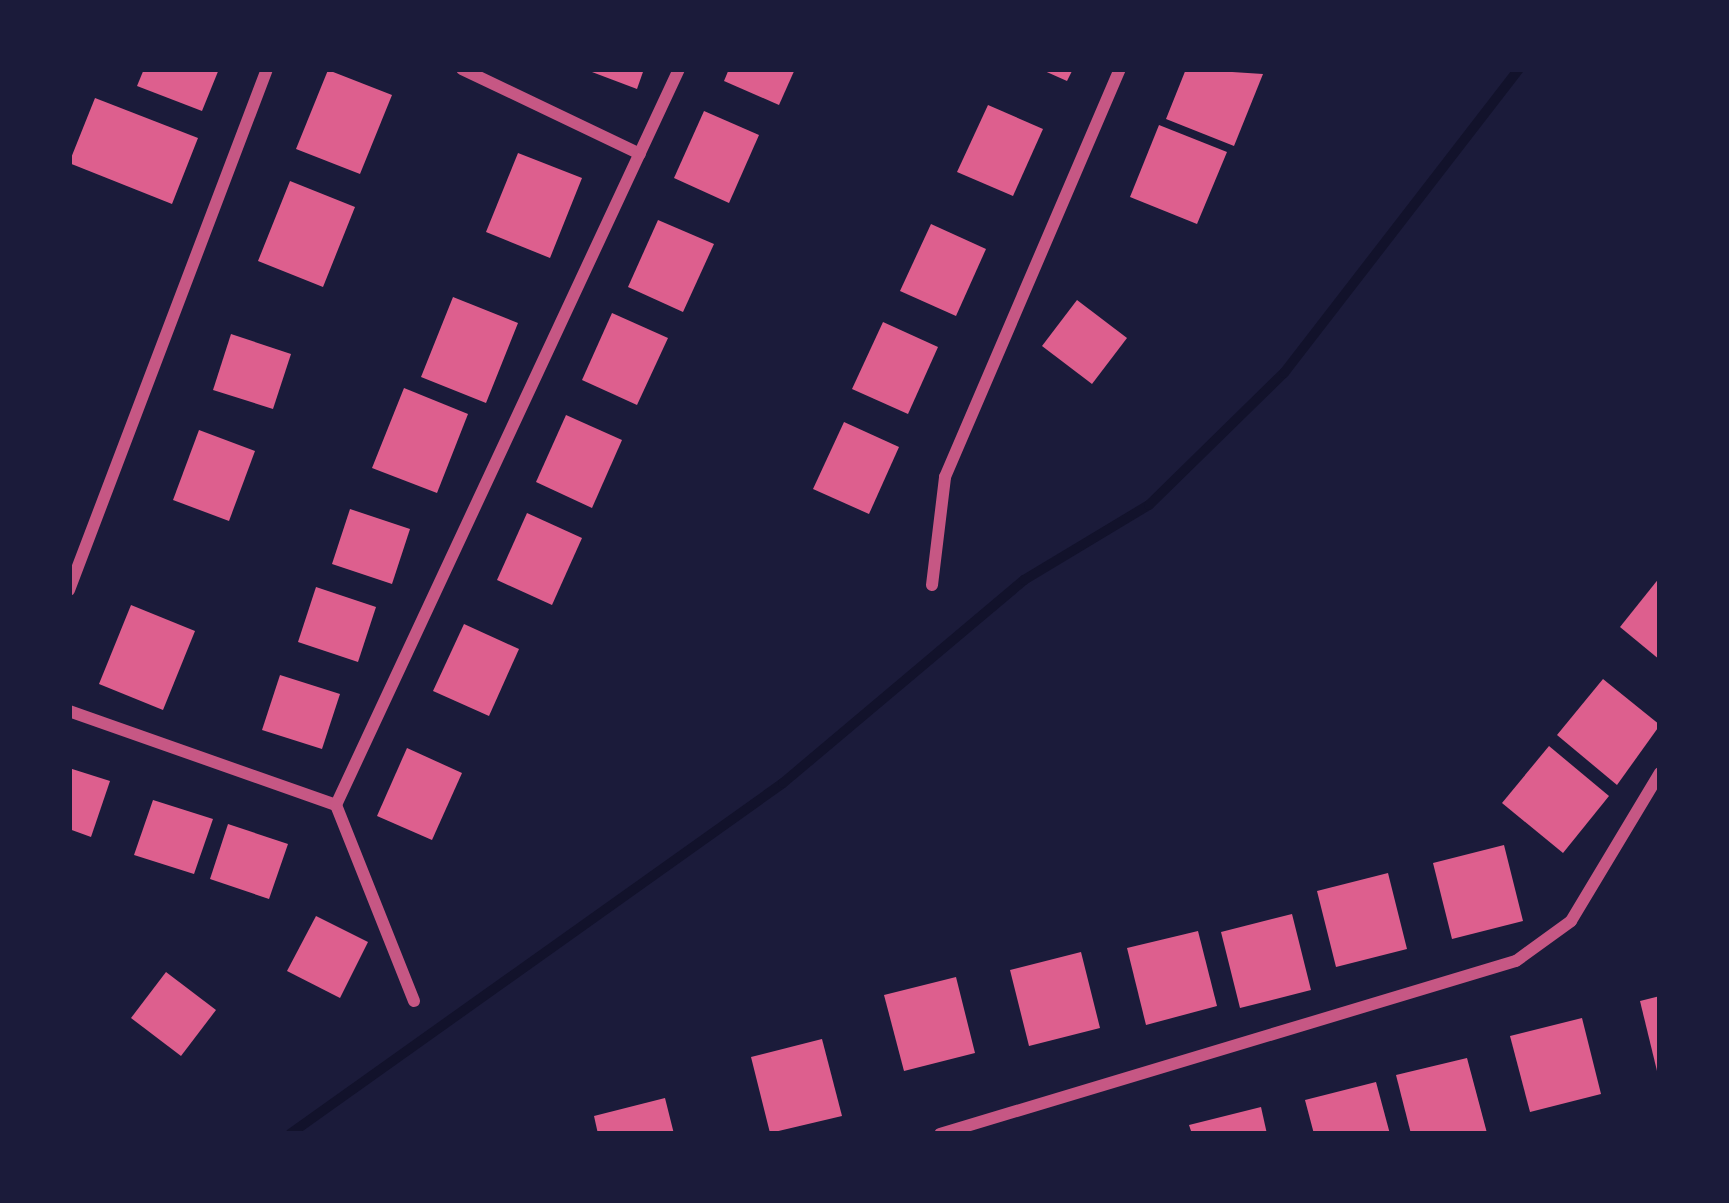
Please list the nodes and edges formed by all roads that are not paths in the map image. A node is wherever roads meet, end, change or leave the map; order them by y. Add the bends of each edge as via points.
1 (267, 69) edge
2 (462, 69) edge
3 (679, 69) edge
4 (1120, 69) edge
5 (640, 154) junction
6 (932, 585) dead end
7 (69, 590) edge
8 (69, 711) edge
9 (1660, 772) edge
10 (336, 805) junction
11 (414, 1001) dead end
12 (940, 1134) edge

1 - 7 street
2 - 5 street
3 - 5 street
4 - 6 street via 945,477
5 - 10 street
8 - 10 street
9 - 12 street via 1571,921 1516,961
10 - 11 street

